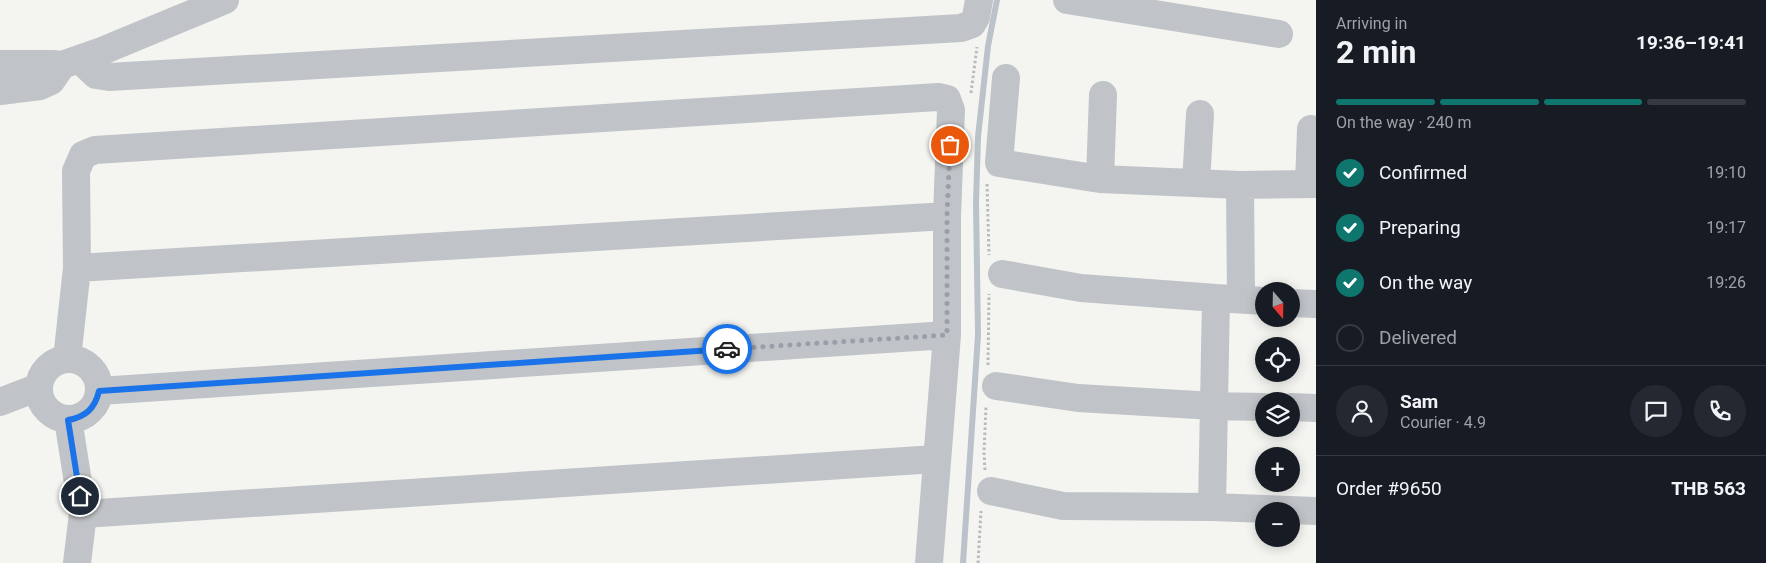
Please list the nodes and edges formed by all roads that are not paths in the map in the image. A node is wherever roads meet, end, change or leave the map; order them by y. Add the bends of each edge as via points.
1 (225, 0) edge
2 (979, 0) edge
3 (1067, 0) edge
4 (1157, 7) edge
5 (1279, 34) dead end
6 (70, 62) junction
7 (0, 64) edge
8 (1006, 78) dead end
9 (0, 91) edge
10 (1103, 95) dead end
11 (1200, 114) dead end
12 (1311, 129) dead end
13 (1100, 179) junction
14 (1196, 183) junction
15 (1312, 184) edge
16 (1240, 185) junction
17 (947, 216) junction
18 (77, 268) junction
19 (993, 274) road end
20 (1240, 299) edge
21 (1300, 303) edge
22 (1316, 304) edge
23 (947, 335) junction
24 (67, 359) junction
25 (39, 387) junction
26 (990, 388) road end
27 (99, 391) junction
28 (0, 402) edge
29 (1214, 406) junction
30 (1255, 407) edge
31 (1300, 407) edge
32 (1316, 408) edge
33 (68, 420) junction
34 (936, 458) junction
35 (986, 492) road end
36 (1212, 507) junction
37 (1316, 511) edge
38 (83, 514) junction
39 (77, 563) edge
40 (928, 563) edge

1 - 6 street
2 - 6 street via 972,24 961,28 109,77 96,75
3 - 4 street
4 - 5 street
6 - 7 street
6 - 9 street via 51,81 40,86
8 - 13 street via 999,162
10 - 13 street
11 - 14 street
12 - 15 street
13 - 14 street
14 - 16 street
15 - 16 street
16 - 20 street
17 - 18 street
17 - 18 street via 951,110 947,99 938,97 95,150 83,155 76,171
17 - 23 street
18 - 24 street
19 - 20 street via 1082,288
20 - 29 street
21 - 22 street
23 - 27 street
23 - 34 street
24 - 25 street via 48,368
24 - 27 street via 80,361 90,368 98,379
25 - 28 street
25 - 33 street via 46,410
26 - 29 street via 1078,398
27 - 33 street via 89,411 80,418
29 - 30 street
29 - 36 street
31 - 32 street
33 - 38 street
34 - 38 street
34 - 40 street
35 - 36 street via 1063,506
36 - 37 street
38 - 39 street

